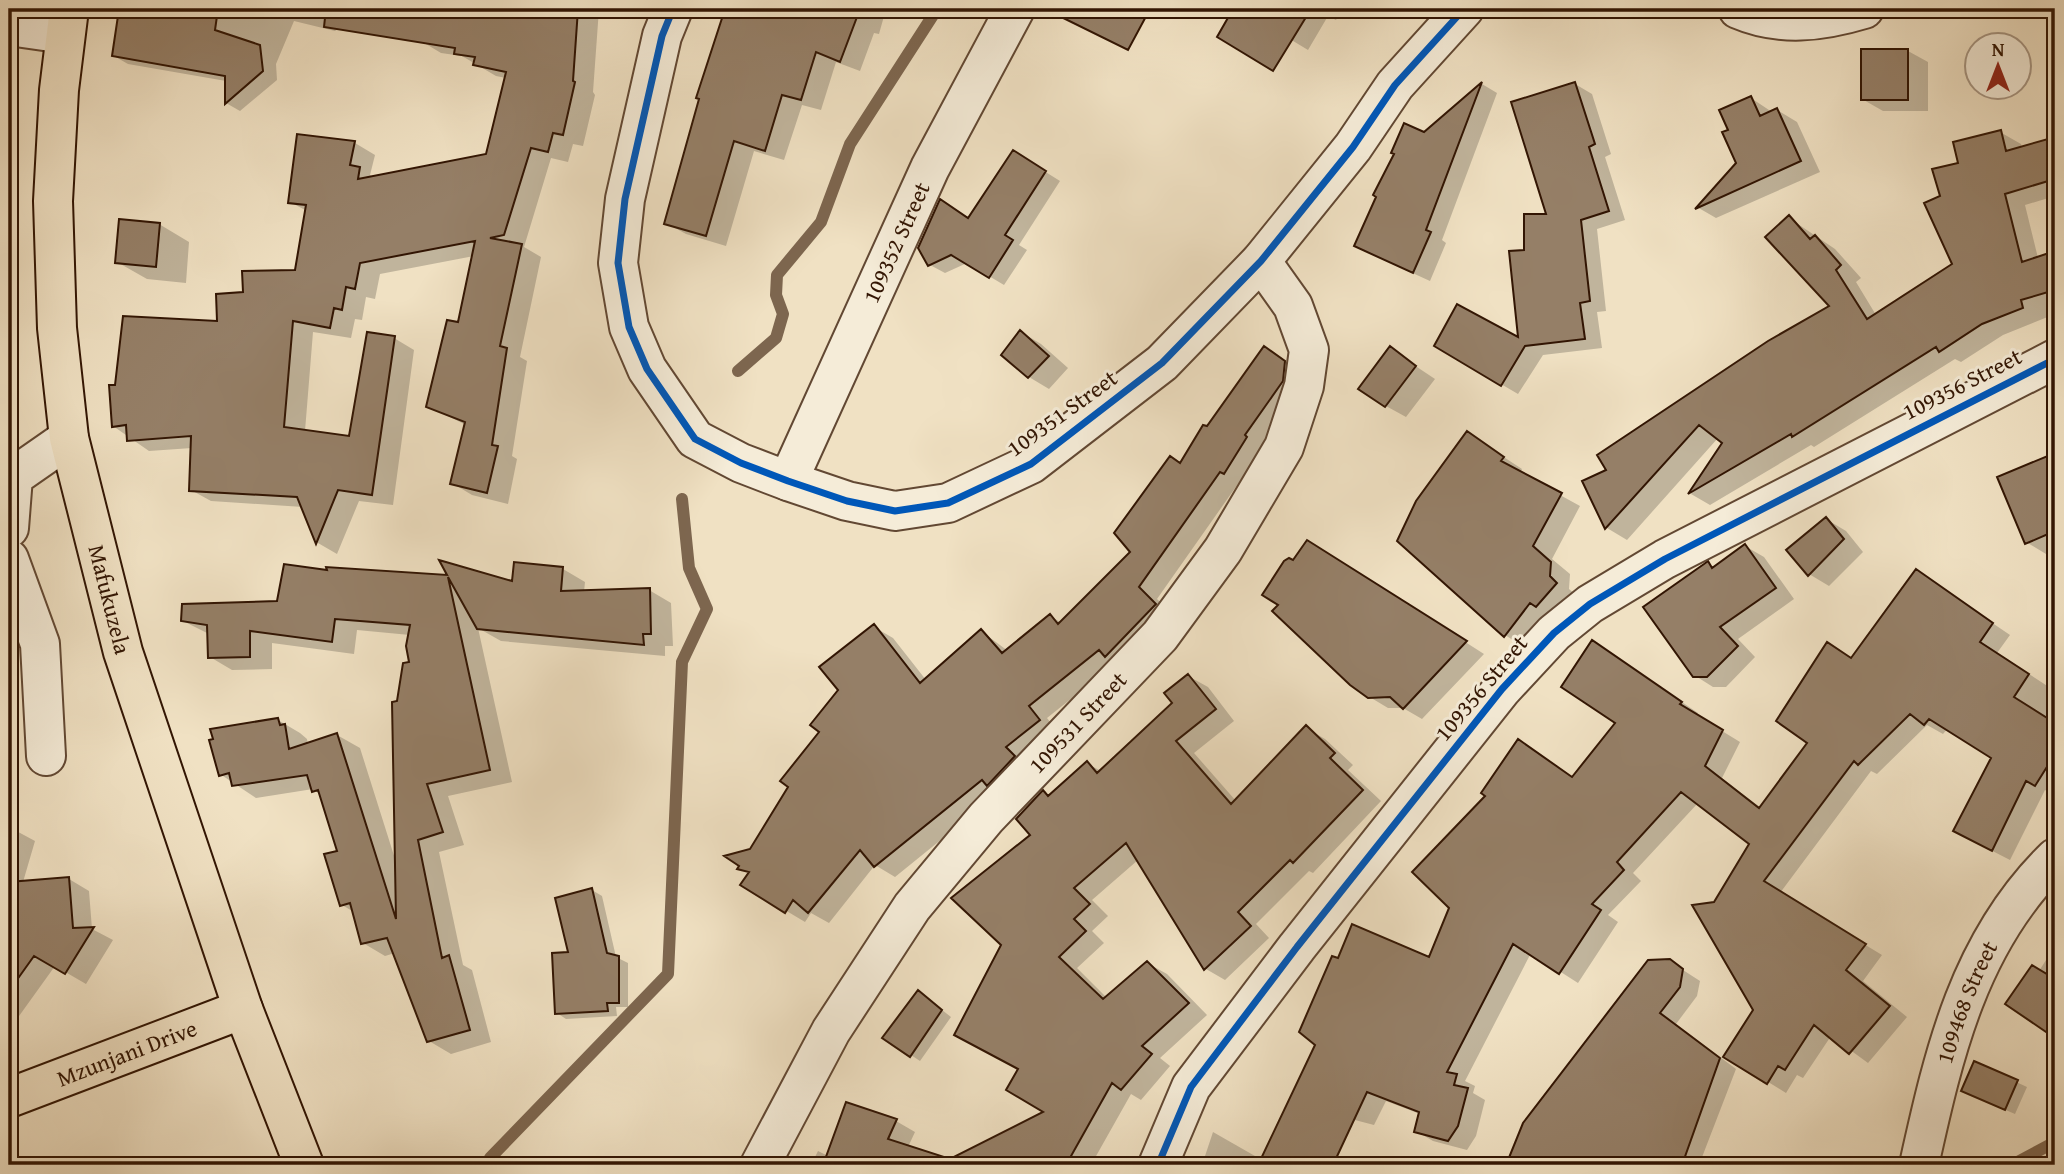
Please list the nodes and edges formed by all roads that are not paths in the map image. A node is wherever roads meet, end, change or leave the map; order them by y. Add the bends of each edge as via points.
1 (673, 9) edge
2 (1015, 9) edge
3 (1464, 9) edge
4 (1738, 9) edge
5 (1864, 9) edge
6 (67, 21) edge
7 (9, 26) edge
8 (1261, 261) junction
9 (2055, 359) edge
10 (69, 438) junction
11 (11, 478) edge
12 (788, 481) junction
13 (9, 528) edge
14 (9, 559) edge
15 (46, 756) dead end
16 (2055, 858) edge
17 (243, 1009) junction
18 (9, 1098) edge
19 (304, 1165) edge
20 (760, 1165) edge
21 (1158, 1165) edge
22 (1919, 1165) edge

1 - 12 street, 109351 Street via 662,36 625,199 618,263 629,327 647,369 695,439
2 - 12 street, 109352 Street via 930,168
3 - 8 street, 109351 Street via 1395,85 1353,146
4 - 5 street via 1787,22 1836,18
6 - 7 street
6 - 10 main road, Mafukuzela via 52,201 57,328
8 - 12 street, 109351 Street via 1162,363 1031,464 972,492 948,503 895,511
8 - 20 street, 109531 Street via 1293,306 1309,350 1304,386 1284,447 1223,550 1160,636 986,818 912,906 831,1031
9 - 21 street, 109356 Street via 1665,559 1590,604 1554,633 1494,699 1191,1087
10 - 11 street
10 - 17 main road, Mafukuzela via 123,652
11 - 13 street
14 - 15 street via 40,645
16 - 22 street, 109468 Street via 2002,920 1969,986 1942,1059
17 - 18 main road, Mzunjani Drive
17 - 19 main road, Mafukuzela

